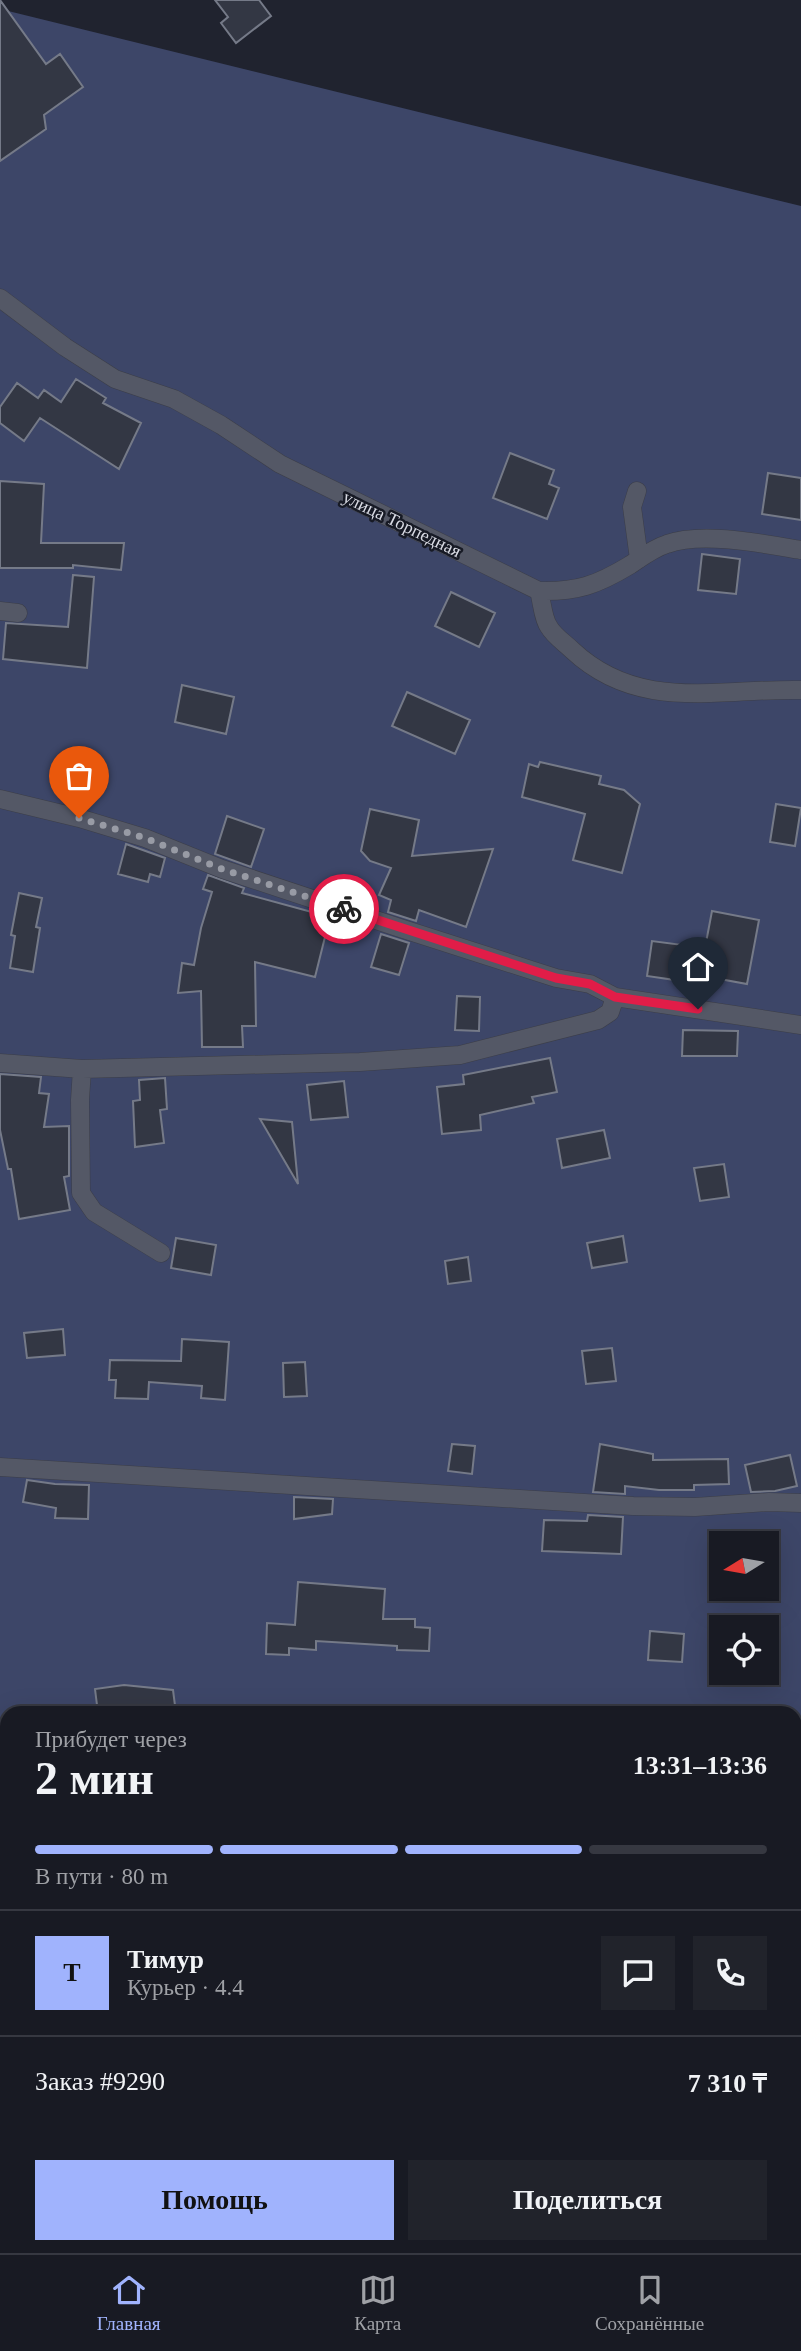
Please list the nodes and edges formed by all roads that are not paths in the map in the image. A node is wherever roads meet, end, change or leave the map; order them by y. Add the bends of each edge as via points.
1 (0, 298) edge
2 (630, 498) dead end
3 (801, 550) edge
4 (639, 559) junction
5 (539, 592) junction
6 (801, 690) edge
7 (0, 799) edge
8 (615, 997) junction
9 (801, 1025) edge
10 (0, 1063) edge
11 (82, 1069) junction
12 (161, 1253) dead end
13 (0, 1467) edge
14 (801, 1503) edge

1 - 5 street, улица Торпедная via 115,379 174,400 279,464
2 - 4 street
3 - 4 street via 702,540 670,542
4 - 5 street via 584,587
5 - 6 street via 548,626 610,678 648,691 688,694
7 - 8 street via 145,838 222,869 556,978 590,984
8 - 9 street
8 - 11 street via 610,1012 598,1020 460,1055
10 - 11 street
11 - 12 street via 81,1193 94,1212
13 - 14 street via 633,1506

